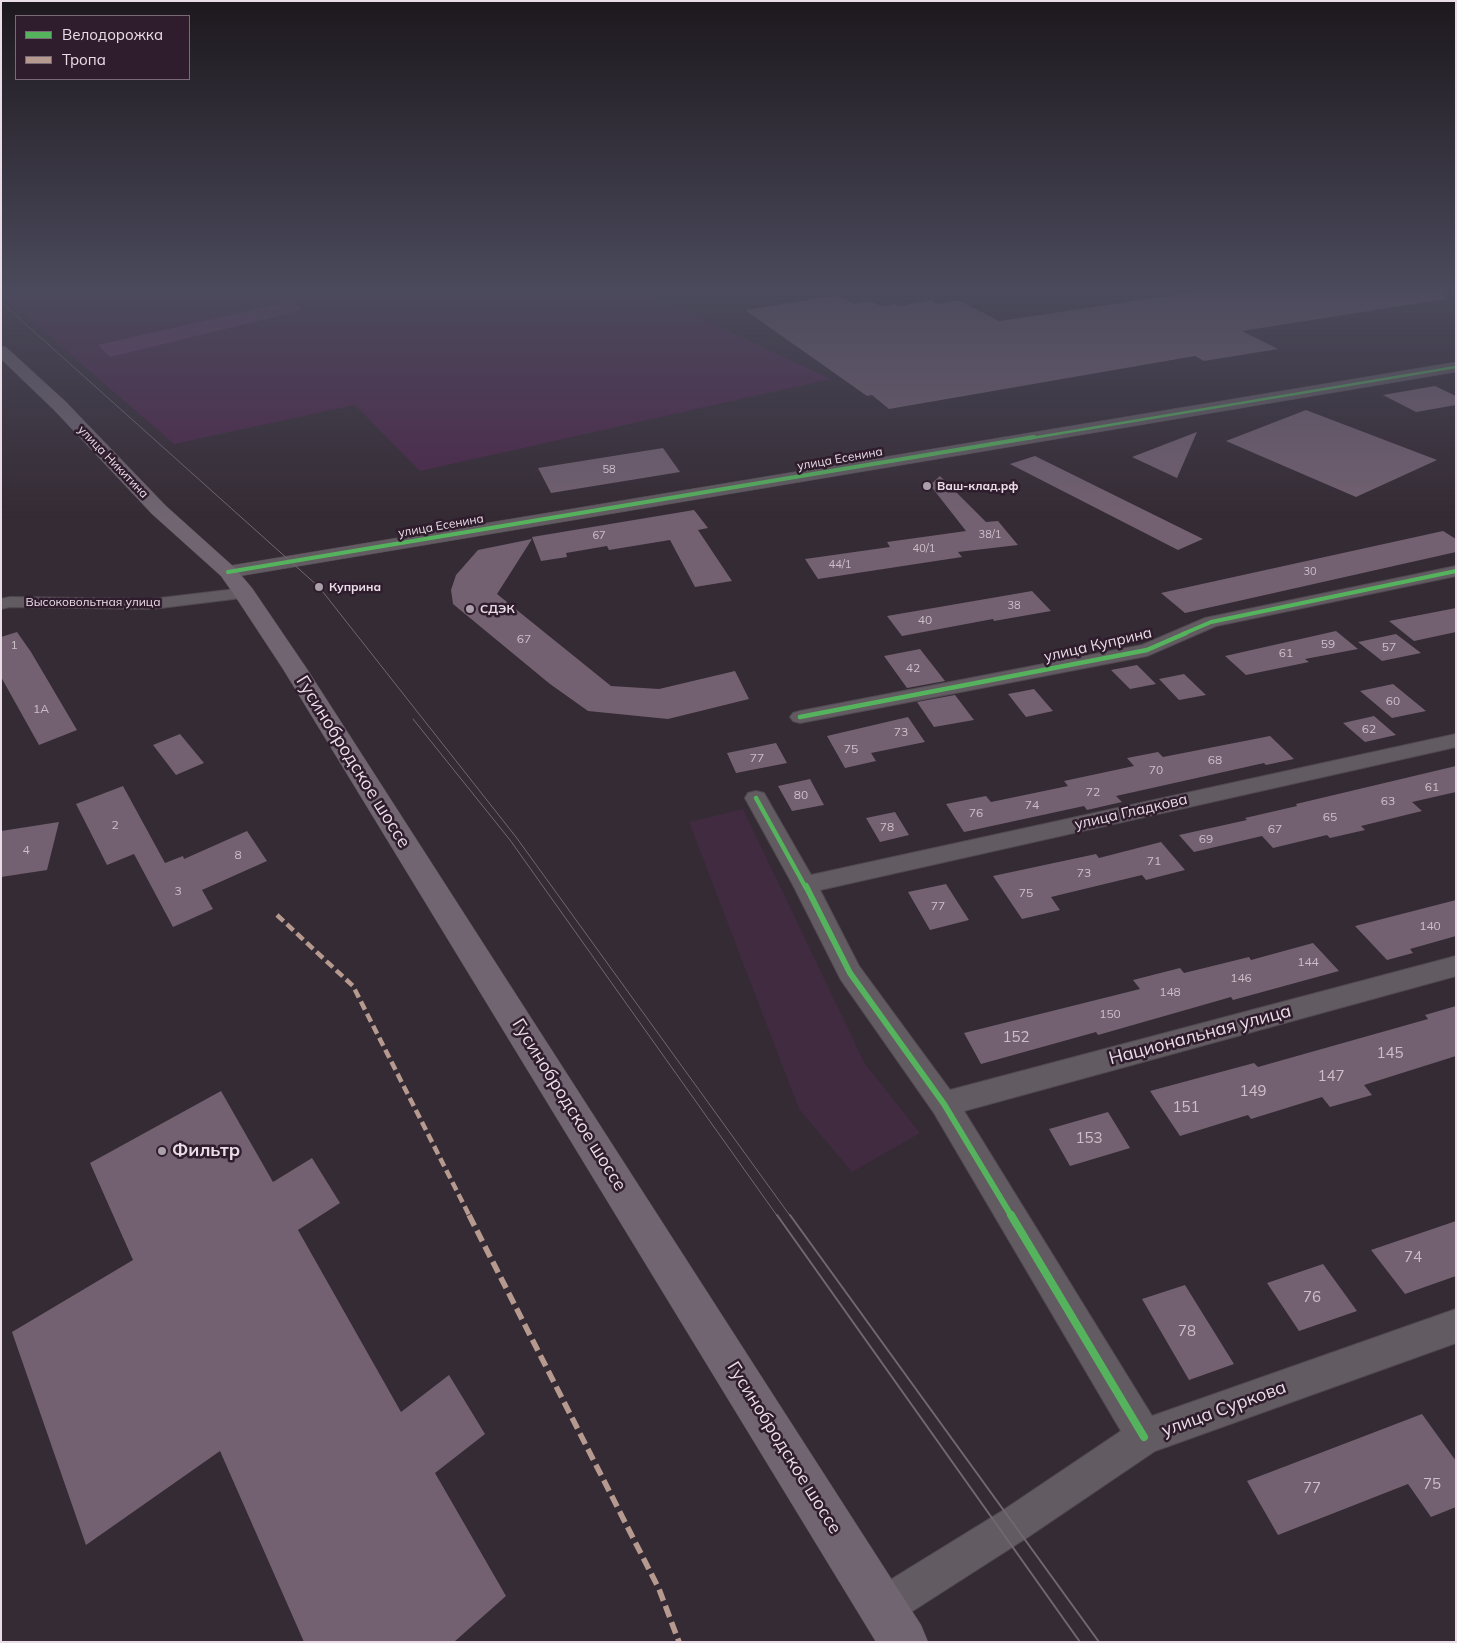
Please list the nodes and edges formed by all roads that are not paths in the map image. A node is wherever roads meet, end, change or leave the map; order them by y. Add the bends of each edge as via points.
1 (16, 365) edge
2 (1456, 367) edge
3 (1456, 571) edge
4 (236, 582) junction
5 (1, 604) edge
6 (800, 717) dead end
7 (1456, 740) edge
8 (756, 798) dead end
9 (805, 885) junction
10 (1456, 966) edge
11 (944, 1104) junction
12 (1456, 1326) edge
13 (1144, 1437) junction
14 (883, 1606) junction
15 (904, 1642) edge

1 - 4 main road, улица Никитина via 159,510
2 - 4 street, улица Есенина
3 - 6 street, улица Куприна via 1211,622 1147,650
4 - 5 street, Высоковольтная улица via 152,604
4 - 14 main road, Гусинобродское шоссе via 295,669
7 - 9 street, улица Гладкова
8 - 9 street
9 - 11 street via 850,973
10 - 11 street, Национальная улица
11 - 13 street
12 - 13 street, улица Суркова
13 - 14 street, улица Суркова via 1015,1524
14 - 15 main road, Гусинобродское шоссе

